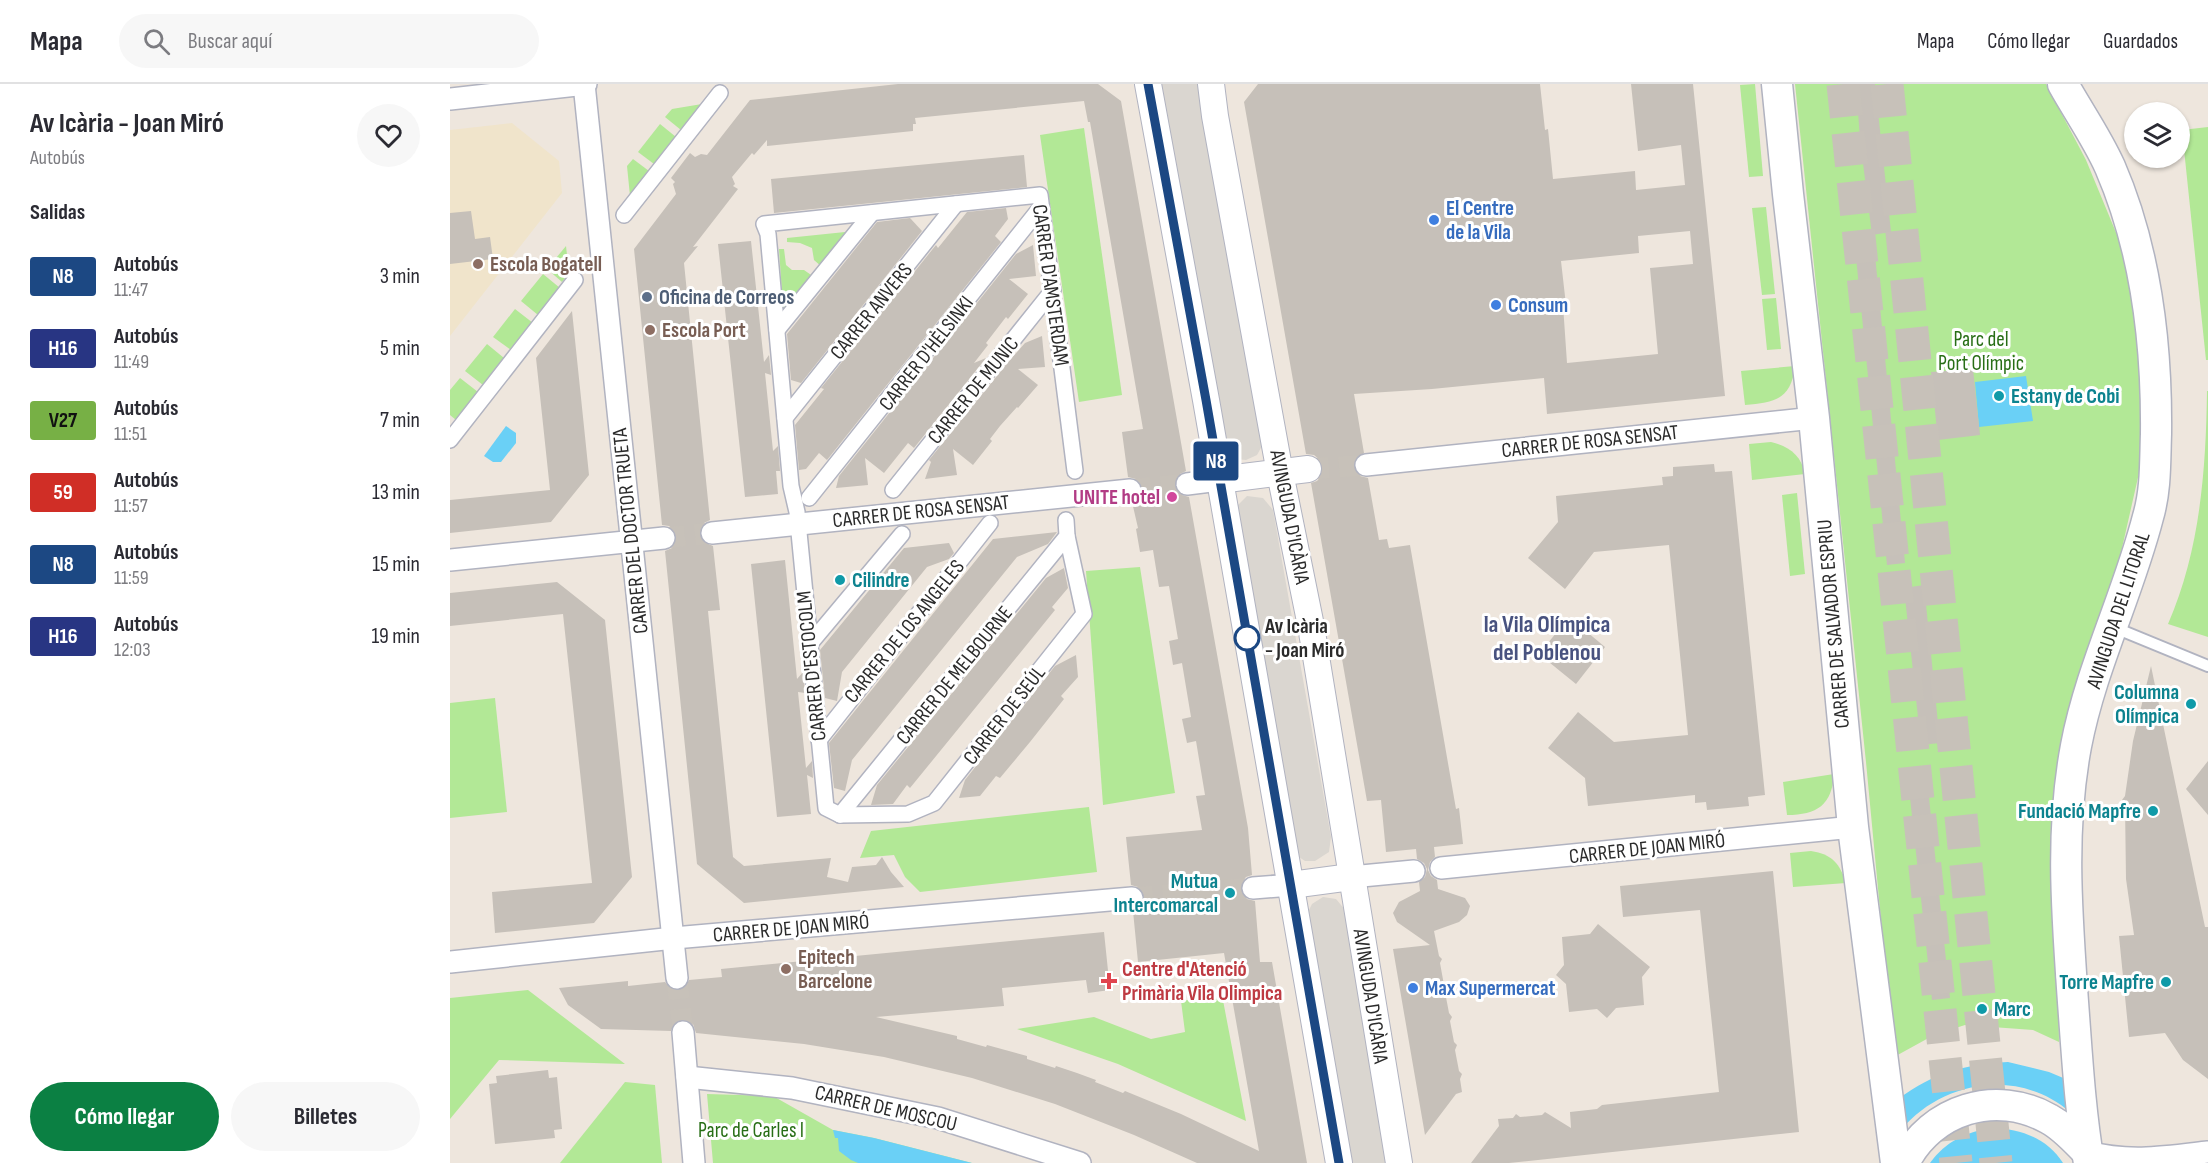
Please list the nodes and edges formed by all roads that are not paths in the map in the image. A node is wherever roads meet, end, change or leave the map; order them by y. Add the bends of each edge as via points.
1 (585, 84) edge
2 (1148, 84) edge
3 (1211, 84) edge
4 (1777, 84) edge
5 (2063, 84) edge
6 (720, 93) dead end
7 (450, 99) edge
8 (956, 204) junction
9 (1041, 207) junction
10 (872, 213) junction
11 (624, 215) dead end
12 (575, 280) dead end
13 (1053, 290) junction
14 (777, 330) junction
15 (785, 418) junction
16 (1814, 418) junction
17 (450, 440) edge
18 (1366, 465) tunnel mouth
19 (1308, 469) tunnel mouth
20 (1075, 471) dead end
21 (1280, 473) junction
22 (1219, 480) junction
23 (1187, 484) tunnel mouth
24 (893, 490) dead end
25 (1130, 490) tunnel mouth
26 (809, 498) dead end
27 (1066, 520) dead end
28 (990, 523) dead end
29 (798, 524) junction
30 (712, 533) tunnel mouth
31 (902, 534) dead end
32 (1067, 536) junction
33 (664, 538) tunnel mouth
34 (632, 542) junction
35 (450, 560) edge
36 (2113, 627) junction
37 (809, 645) junction
38 (2208, 666) edge
39 (819, 740) junction
40 (840, 815) junction
41 (1853, 827) junction
42 (1441, 868) dead end
43 (1414, 871) dead end
44 (1351, 877) junction
45 (1291, 885) junction
46 (1253, 888) tunnel mouth
47 (1132, 898) tunnel mouth
48 (674, 938) junction
49 (450, 962) edge
50 (678, 978) tunnel mouth
51 (683, 1032) tunnel mouth
52 (687, 1077) junction
53 (2208, 1152) edge
54 (2088, 1157) edge
55 (694, 1163) edge
56 (1080, 1163) edge
57 (1339, 1163) edge
58 (1399, 1163) edge
59 (1896, 1163) edge
60 (1905, 1163) edge

1 - 7 street
1 - 34 street, CARRER DEL DOCTOR TRUETA
2 - 22 street
3 - 21 street, AVINGUDA D'ICÀRIA
4 - 16 main road, CARRER DE SALVADOR ESPRIU
5 - 36 main road, AVINGUDA DEL LITORAL via 2110,166 2129,220 2144,276 2156,390 2155,473 2150,513
6 - 11 street
8 - 9 street, CARRER D'AMSTERDAM via 1040,195
8 - 10 street, CARRER D'AMSTERDAM
8 - 15 street, CARRER ANVERS
9 - 13 street, CARRER D'AMSTERDAM
9 - 26 street, CARRER D'HÈLSINKI
10 - 14 street
10 - 14 street, CARRER D'AMSTERDAM via 772,228
12 - 17 street
13 - 20 street, CARRER D'AMSTERDAM
13 - 24 street, CARRER DE MUNIC
14 - 15 street, CARRER D'AMSTERDAM
15 - 29 street, CARRER D'AMSTERDAM
16 - 18 street, CARRER DE ROSA SENSAT
16 - 41 main road, CARRER DE SALVADOR ESPRIU
19 - 21 street
21 - 22 street
21 - 44 street, AVINGUDA D'ICÀRIA via 1311,626
22 - 23 street
22 - 45 street
25 - 29 street, CARRER DE ROSA SENSAT
27 - 32 street
28 - 39 street, CARRER DE LOS ANGELES
29 - 30 street, CARRER DE ROSA SENSAT
29 - 37 street, CARRER D'ESTOCOLM
31 - 37 street
32 - 40 street, CARRER DE MELBOURNE
32 - 40 street, CARRER DE SEÚL via 1084,614 934,803 908,814
33 - 34 street
34 - 35 street
34 - 48 street, CARRER DEL DOCTOR TRUETA
36 - 38 lane
36 - 54 main road, AVINGUDA DEL LITORAL via 2076,745 2066,826 2070,963
37 - 39 street, CARRER D'ESTOCOLM
39 - 40 street, CARRER D'ESTOCOLM via 826,808
41 - 42 street, CARRER DE JOAN MIRÓ
41 - 59 main road, CARRER DE SALVADOR ESPRIU
43 - 44 street
44 - 45 street
44 - 58 street, AVINGUDA D'ICÀRIA
45 - 46 street
45 - 57 street
47 - 48 street, CARRER DE JOAN MIRÓ
48 - 49 street, CARRER DE JOAN MIRÓ
48 - 50 street, CARRER DEL DOCTOR TRUETA
51 - 52 street
52 - 55 street
52 - 56 street, CARRER DE MOSCOU via 792,1088 938,1118
53 - 54 street via 2131,1160
54 - 60 main road via 2049,1119 1999,1104 1973,1107 1940,1121 1909,1153

